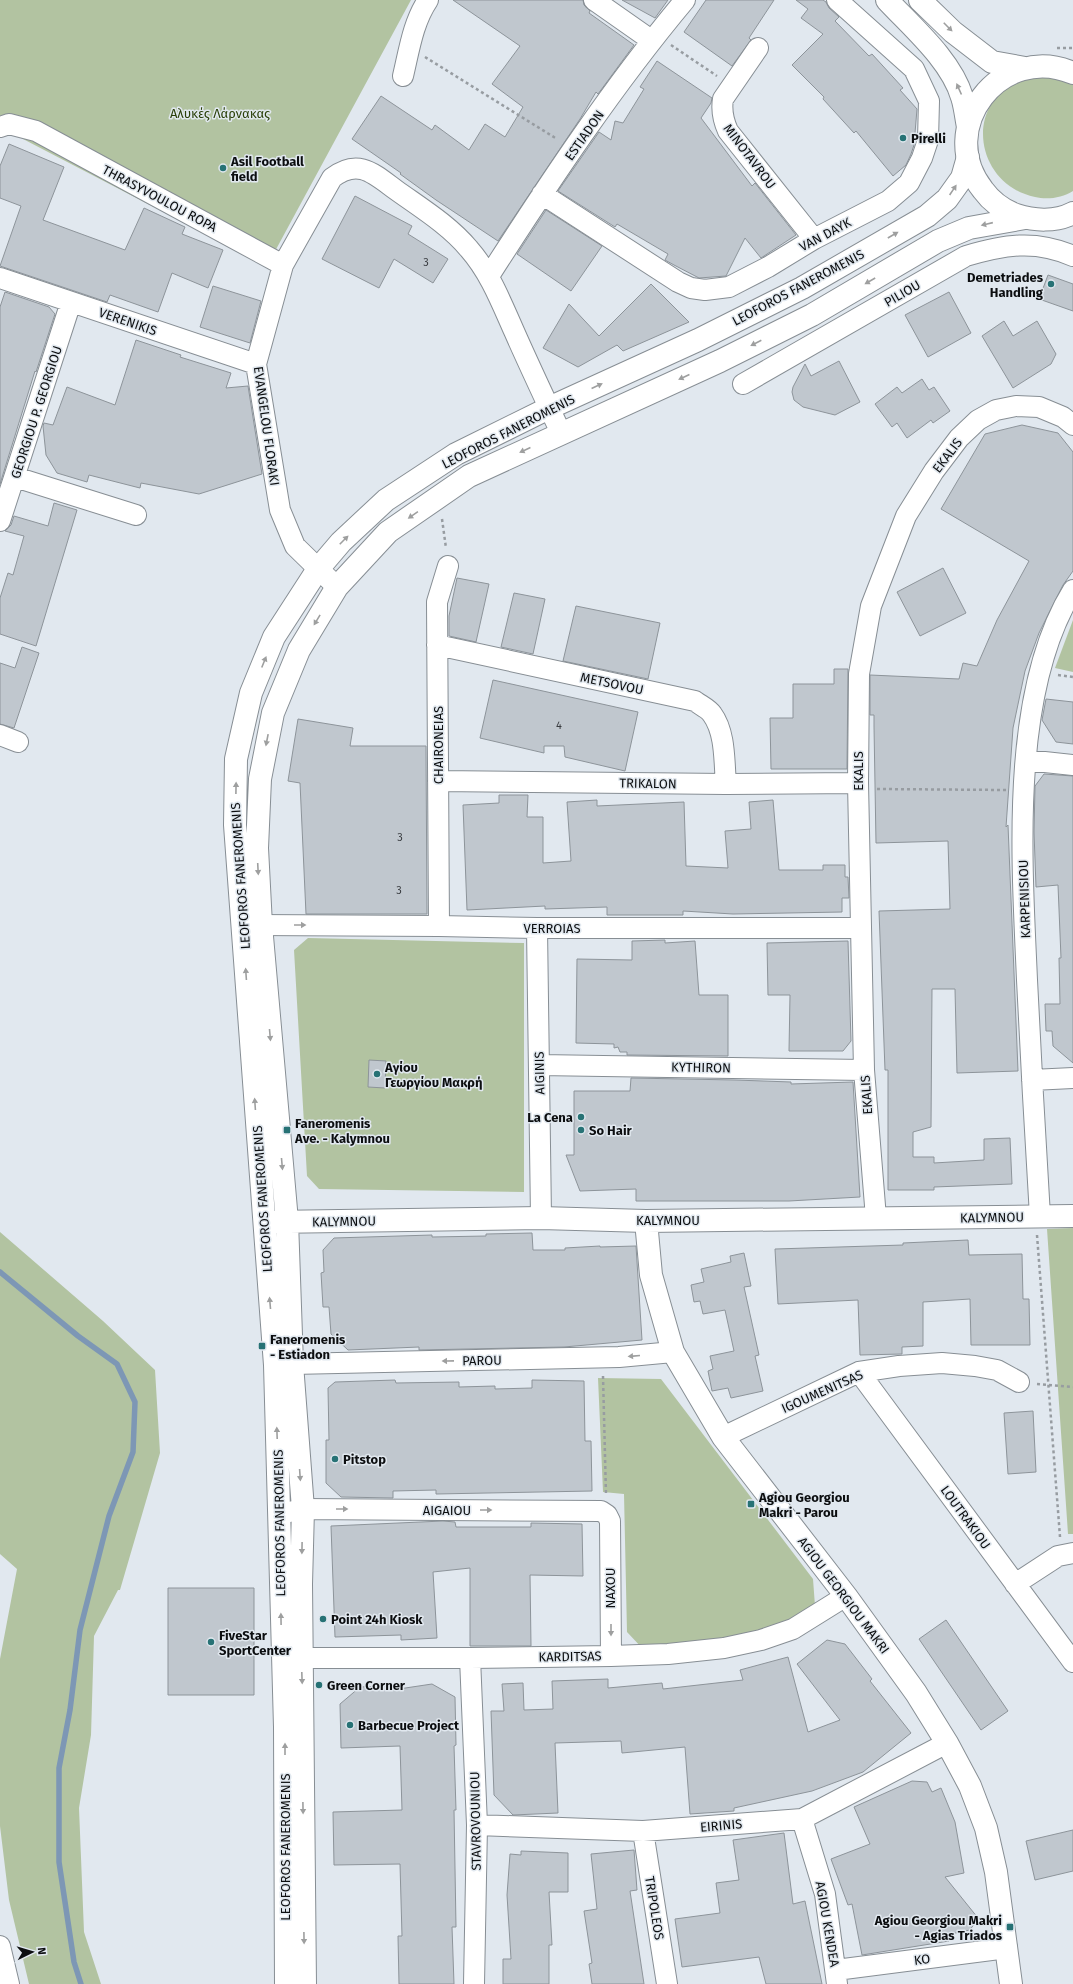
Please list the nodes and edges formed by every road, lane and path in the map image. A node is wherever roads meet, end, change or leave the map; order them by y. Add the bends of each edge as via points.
1 (428, 0) edge
2 (594, 0) edge
3 (685, 0) edge
4 (837, 0) edge
5 (887, 0) edge
6 (920, 0) edge
7 (654, 37) junction
8 (410, 48) junction
9 (758, 48) dead end
10 (1051, 48) dead end
11 (1073, 48) edge
12 (1025, 68) junction
13 (1070, 70) edge
14 (403, 76) dead end
15 (732, 86) junction
16 (0, 127) edge
17 (968, 127) junction
18 (574, 149) junction
19 (968, 157) junction
20 (542, 194) junction
21 (1067, 217) edge
22 (1025, 218) junction
23 (814, 239) junction
24 (1073, 256) edge
25 (283, 265) junction
26 (489, 276) junction
27 (0, 278) edge
28 (71, 302) junction
29 (256, 364) junction
30 (743, 384) dead end
31 (549, 408) junction
32 (1073, 425) edge
33 (561, 433) junction
34 (16, 476) junction
35 (442, 513) dead end
36 (136, 516) dead end
37 (0, 521) edge
38 (448, 566) joint
39 (318, 569) junction
40 (337, 587) junction
41 (1073, 590) edge
42 (437, 645) junction
43 (0, 735) edge
44 (18, 742) dead end
45 (1026, 760) junction
46 (1073, 765) edge
47 (438, 781) junction
48 (726, 784) junction
49 (858, 786) junction
50 (1024, 790) junction
51 (252, 925) junction
52 (439, 926) junction
53 (537, 928) junction
54 (861, 928) junction
55 (538, 1065) junction
56 (864, 1070) junction
57 (1073, 1078) edge
58 (1032, 1080) junction
59 (1038, 1216) junction
60 (1073, 1216) edge
61 (540, 1218) junction
62 (876, 1218) junction
63 (286, 1221) junction
64 (646, 1221) junction
65 (263, 1222) junction
66 (673, 1352) junction
67 (602, 1357) junction
68 (292, 1364) junction
69 (859, 1372) junction
70 (1018, 1382) joint
71 (1049, 1385) junction
72 (1073, 1387) edge
73 (723, 1437) junction
74 (303, 1509) junction
75 (280, 1514) junction
76 (608, 1518) junction
77 (1067, 1555) edge
78 (1015, 1584) junction
79 (846, 1596) junction
80 (611, 1656) junction
81 (292, 1657) junction
82 (470, 1658) junction
83 (1073, 1662) edge
84 (947, 1743) junction
85 (802, 1819) junction
86 (477, 1825) junction
87 (643, 1831) junction
88 (0, 1946) edge
89 (1007, 1948) junction
90 (836, 1977) edge
91 (9, 1984) edge
92 (286, 1984) edge
93 (305, 1984) edge
94 (474, 1984) edge
95 (667, 1984) edge
96 (1011, 1984) edge

1 - 8 street via 423,7
2 - 7 street
3 - 7 street, ESTIADON
4 - 23 street, VAN DAYK via 914,69 929,101 928,140 910,183 888,201
17 -> 5 main road via 962,96 952,75 933,50
6 -> 12 main road via 953,32 992,62
7 - 15 path
7 - 18 street, ESTIADON
8 - 14 street
8 - 18 path
9 - 15 street, MINOTAVROU
10 - 11 path
12 - 13 main road via 1052,67
12 - 17 main road via 1005,76 988,89 972,113
15 - 23 street, MINOTAVROU via 723,99 722,108 728,131
16 - 25 street, THRASYVOULOU ROPA via 9,124 36,131
17 - 19 main road
18 - 20 street, ESTIADON
19 - 22 main road via 972,171 988,196 999,206
31 -> 19 main road, LEOFOROS FANEROMENIS via 698,340 802,288 927,216 951,194 962,178
20 - 23 street, VAN DAYK via 678,282 692,288 716,290 729,287
20 - 26 street, ESTIADON
21 - 22 main road via 1041,220
22 -> 33 main road, LEOFOROS FANEROMENIS via 969,228 938,241 812,315 720,361
24 - 30 street, PILIOU via 1058,249 1026,245 998,247 966,256
25 - 26 street, EVANGELOU FLORAKI via 332,178 340,171 361,168 375,174 443,224 468,248
25 - 29 street, EVANGELOU FLORAKI
26 - 31 street, EVANGELOU FLORAKI
27 - 28 street, VERENIKIS
28 - 29 street, VERENIKIS
28 - 34 street, GEORGIOU P. GEORGIOU
29 - 39 street, EVANGELOU FLORAKI via 280,510 295,546
31 - 33 street, EVANGELOU FLORAKI
39 -> 31 main road, LEOFOROS FANEROMENIS via 341,542 386,500 456,454
32 - 49 street, EKALIS via 1063,417 1039,407 1016,406 996,410 978,420 958,438 906,516 871,606 860,667
33 -> 40 main road, LEOFOROS FANEROMENIS via 469,476 388,532
34 - 36 street
34 - 37 street, GEORGIOU P. GEORGIOU
35 - 38 path
38 - 42 street, CHAIRONEIAS via 437,602
39 - 40 street, EVANGELOU FLORAKI
51 -> 39 main road, LEOFOROS FANEROMENIS via 235,825 236,759 251,693 274,637
40 -> 51 main road, LEOFOROS FANEROMENIS via 299,650 273,713 260,779
41 - 45 street, KARPENISIOU via 1054,627 1035,690
42 - 47 street, CHAIRONEIAS
42 - 48 street, METSOVOU via 695,701 712,714 719,730 723,745
43 - 44 street
45 - 46 street
45 - 50 street, KARPENISIOU
47 - 48 street, TRIKALON
47 - 52 street, CHAIRONEIAS
48 - 49 street, TRIKALON
49 - 50 path
49 - 54 street, EKALIS
50 - 58 street, KARPENISIOU via 1022,860
51 -> 52 street, VERROIAS
51 -> 63 main road, LEOFOROS FANEROMENIS
65 -> 51 main road, LEOFOROS FANEROMENIS
52 - 53 street, VERROIAS
53 - 54 street, VERROIAS
53 - 55 street, AIGINIS
54 - 56 street, EKALIS
55 - 56 street, KYTHIRON
55 - 61 street, AIGINIS
56 - 62 street, EKALIS
57 - 58 street
58 - 59 street, KARPENISIOU
59 - 60 main road, KALYMNOU
59 - 62 main road, KALYMNOU
59 - 71 path
61 - 63 main road, KALYMNOU
61 - 64 main road, KALYMNOU
62 - 64 main road, KALYMNOU
63 - 65 main road, KALYMNOU
63 - 68 main road, LEOFOROS FANEROMENIS
64 - 66 main road, AGIOU GEORGIOU MAKRI via 651,1276
75 -> 65 main road, LEOFOROS FANEROMENIS via 275,1365
66 -> 67 street, PAROU
66 - 73 main road, AGIOU GEORGIOU MAKRI
67 -> 68 street, PAROU
67 - 76 path
68 -> 74 main road, LEOFOROS FANEROMENIS
69 - 70 street, IGOUMENITSAS via 942,1363 997,1370
69 - 73 street, IGOUMENITSAS
69 - 78 street, LOUTRAKIOU
70 - 71 path
71 - 72 path
71 - 77 path
73 - 79 main road, AGIOU GEORGIOU MAKRI
74 - 75 street, AIGAIOU
74 -> 76 street, AIGAIOU via 592,1511 601,1512
74 -> 81 main road, LEOFOROS FANEROMENIS
81 -> 75 main road, LEOFOROS FANEROMENIS
76 -> 80 street, NAXOU
77 - 78 street via 1044,1565
78 - 83 street, LOUTRAKIOU
79 - 80 street, KARDITSAS via 793,1629 761,1640 724,1648 668,1654
79 - 84 main road, AGIOU GEORGIOU MAKRI via 916,1693
80 - 82 street, KARDITSAS
81 - 82 street, KARDITSAS
92 -> 81 main road, LEOFOROS FANEROMENIS via 285,1727
81 -> 93 main road, LEOFOROS FANEROMENIS
82 - 86 street, STAVROVOUNIOU
84 - 85 street, EIRINIS
84 - 89 main road, AGIOU GEORGIOU MAKRI via 970,1786 986,1828 996,1872
85 - 87 street, EIRINIS
85 - 90 street, AGIOU KENDEA via 825,1894
86 - 87 street, EIRINIS
86 - 94 street, STAVROVOUNIOU
87 - 95 street, TRIPOLEOS
88 - 91 street
89 - 90 street, KO
89 - 96 main road, AGIOU GEORGIOU MAKRI

